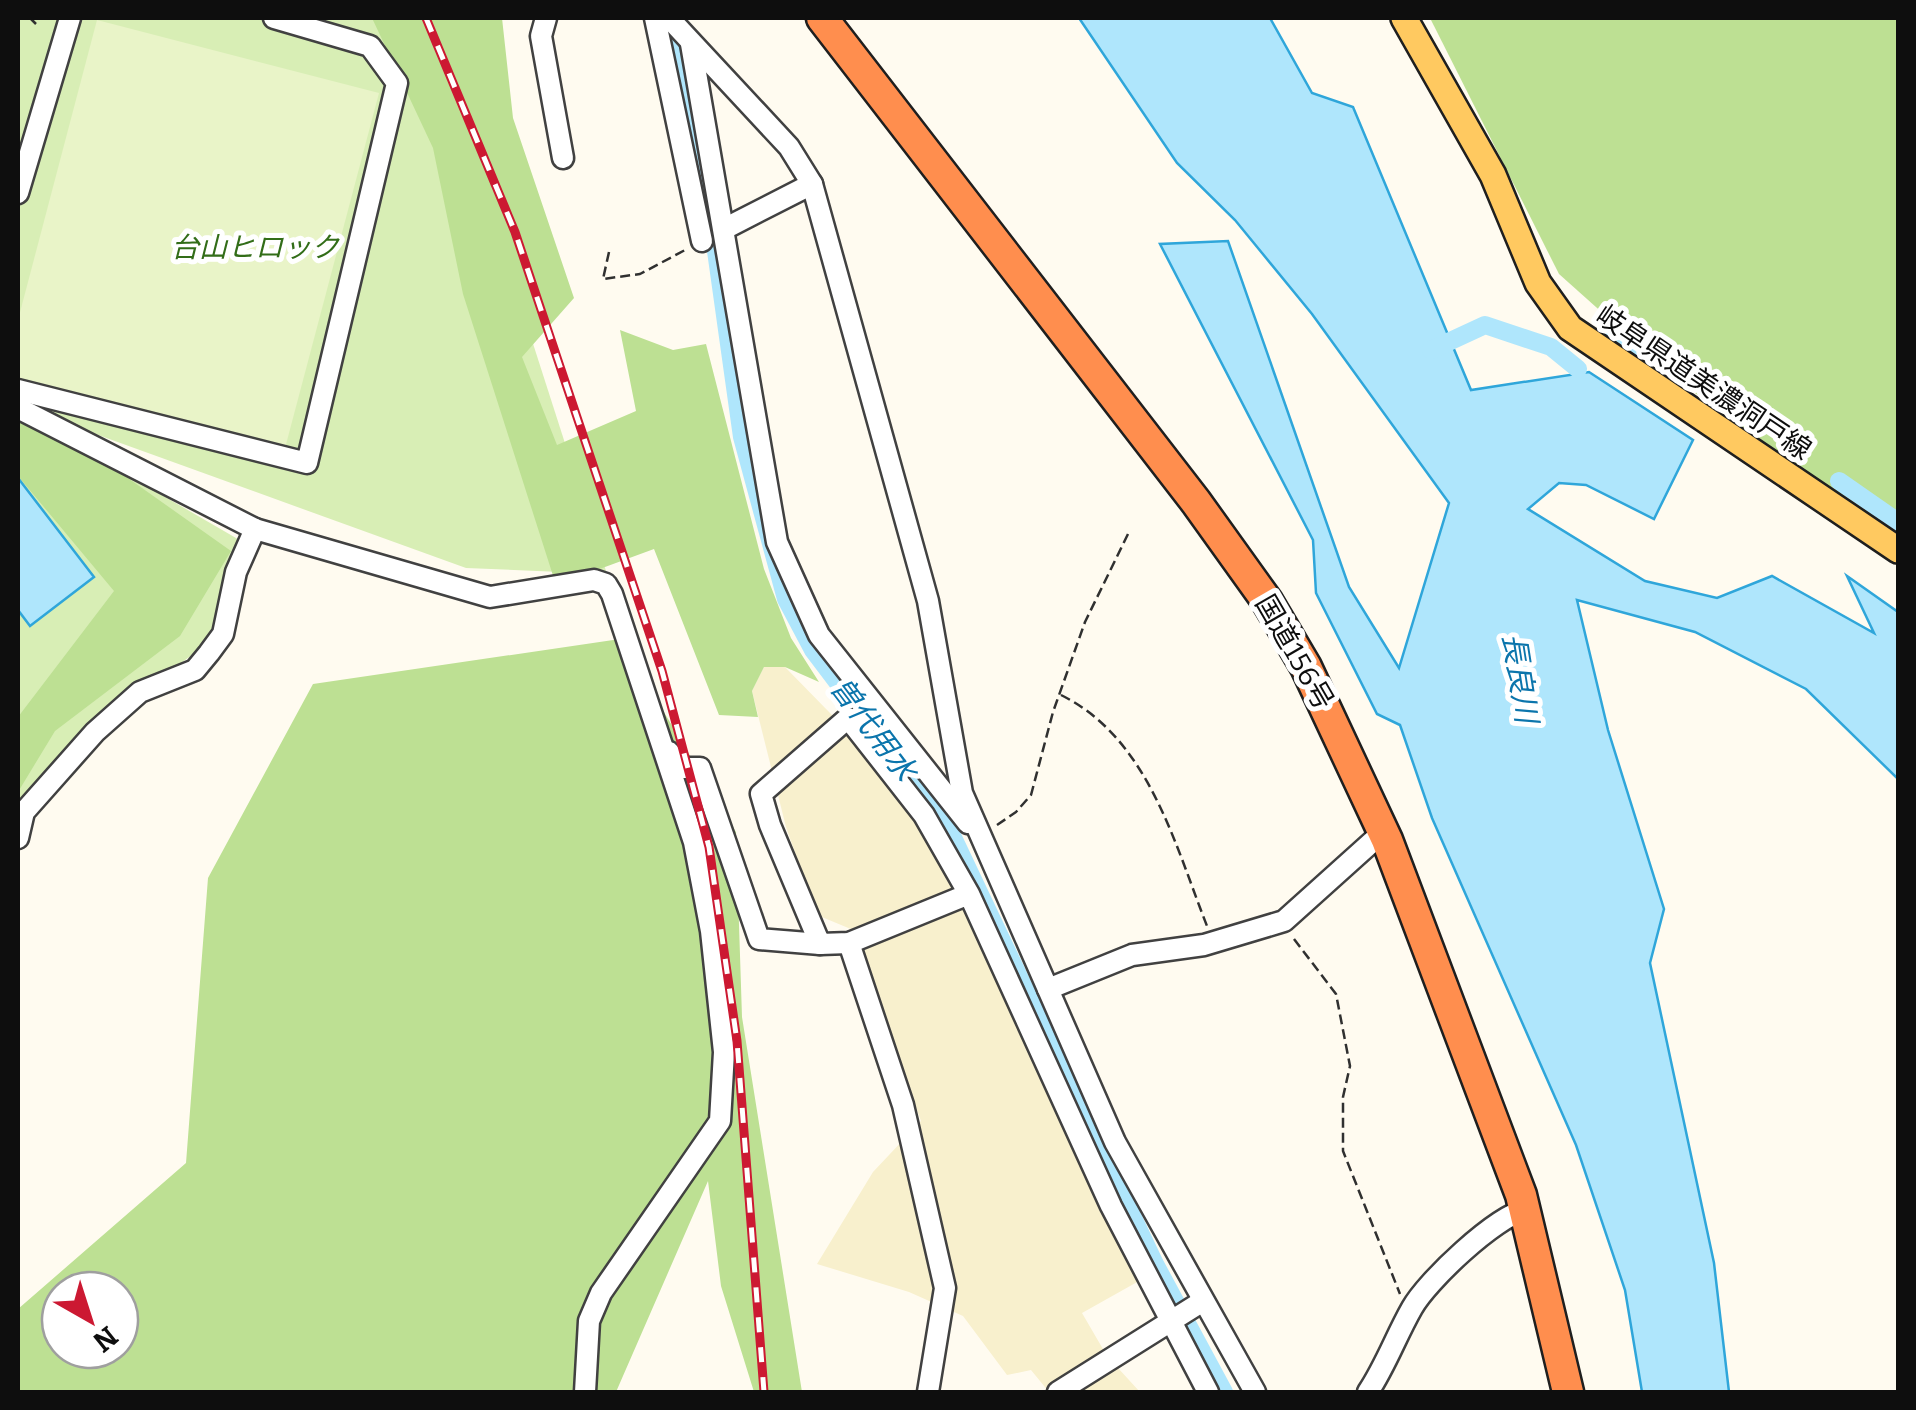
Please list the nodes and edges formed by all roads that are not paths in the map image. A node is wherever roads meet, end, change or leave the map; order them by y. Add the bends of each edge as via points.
1 (70, 18) edge
2 (274, 18) edge
3 (546, 18) edge
4 (655, 18) edge
5 (668, 18) edge
6 (822, 18) edge
7 (1404, 18) edge
8 (691, 44) junction
9 (563, 158) dead end
10 (812, 184) junction
11 (18, 193) edge
12 (724, 229) junction
13 (702, 241) road end
14 (18, 390) edge
15 (18, 408) edge
16 (255, 529) junction
17 (1898, 550) edge
18 (659, 738) junction
19 (976, 832) junction
20 (1383, 832) junction
21 (18, 838) edge
22 (969, 894) junction
23 (1005, 936) junction
24 (850, 943) junction
25 (820, 944) junction
26 (1048, 989) junction
27 (1085, 1117) junction
28 (1525, 1210) junction
29 (1184, 1313) junction
30 (585, 1392) edge
31 (928, 1392) edge
32 (1058, 1392) edge
33 (1208, 1392) edge
34 (1255, 1392) edge
35 (1368, 1392) edge
36 (1568, 1392) edge

1 - 11 street
2 - 14 street via 370,46 397,83 306,463
3 - 9 street via 542,36
4 - 13 street
5 - 8 street
6 - 20 highway, 国道156号 via 1259,589 1335,721
7 - 17 main road, 岐阜県道美濃洞戸線 via 1470,130 1548,297 1570,328
8 - 10 street via 789,147
8 - 12 street
10 - 12 street
10 - 19 street via 928,601 962,793
12 - 19 street via 772,520 796,590 846,674
15 - 16 street
16 - 18 street via 490,597 594,580 606,584
16 - 21 street via 216,644 196,670 140,692 95,732 24,812
18 - 25 street via 681,768 700,768 759,940
18 - 30 street via 694,842 711,931 724,1052 720,1121 600,1293 588,1321
19 - 23 street
20 - 26 street via 1281,922 1132,955
20 - 28 highway, 国道156号
22 - 23 street
22 - 24 street
22 - 25 street via 924,814 848,718 761,794
23 - 26 street
23 - 27 street
24 - 25 street
24 - 31 street via 902,1104 945,1288
26 - 27 street
27 - 29 street
27 - 29 street via 1157,1224
28 - 35 street via 1484,1236 1412,1306
28 - 36 highway, 国道156号
29 - 32 street
29 - 33 street
29 - 34 street

